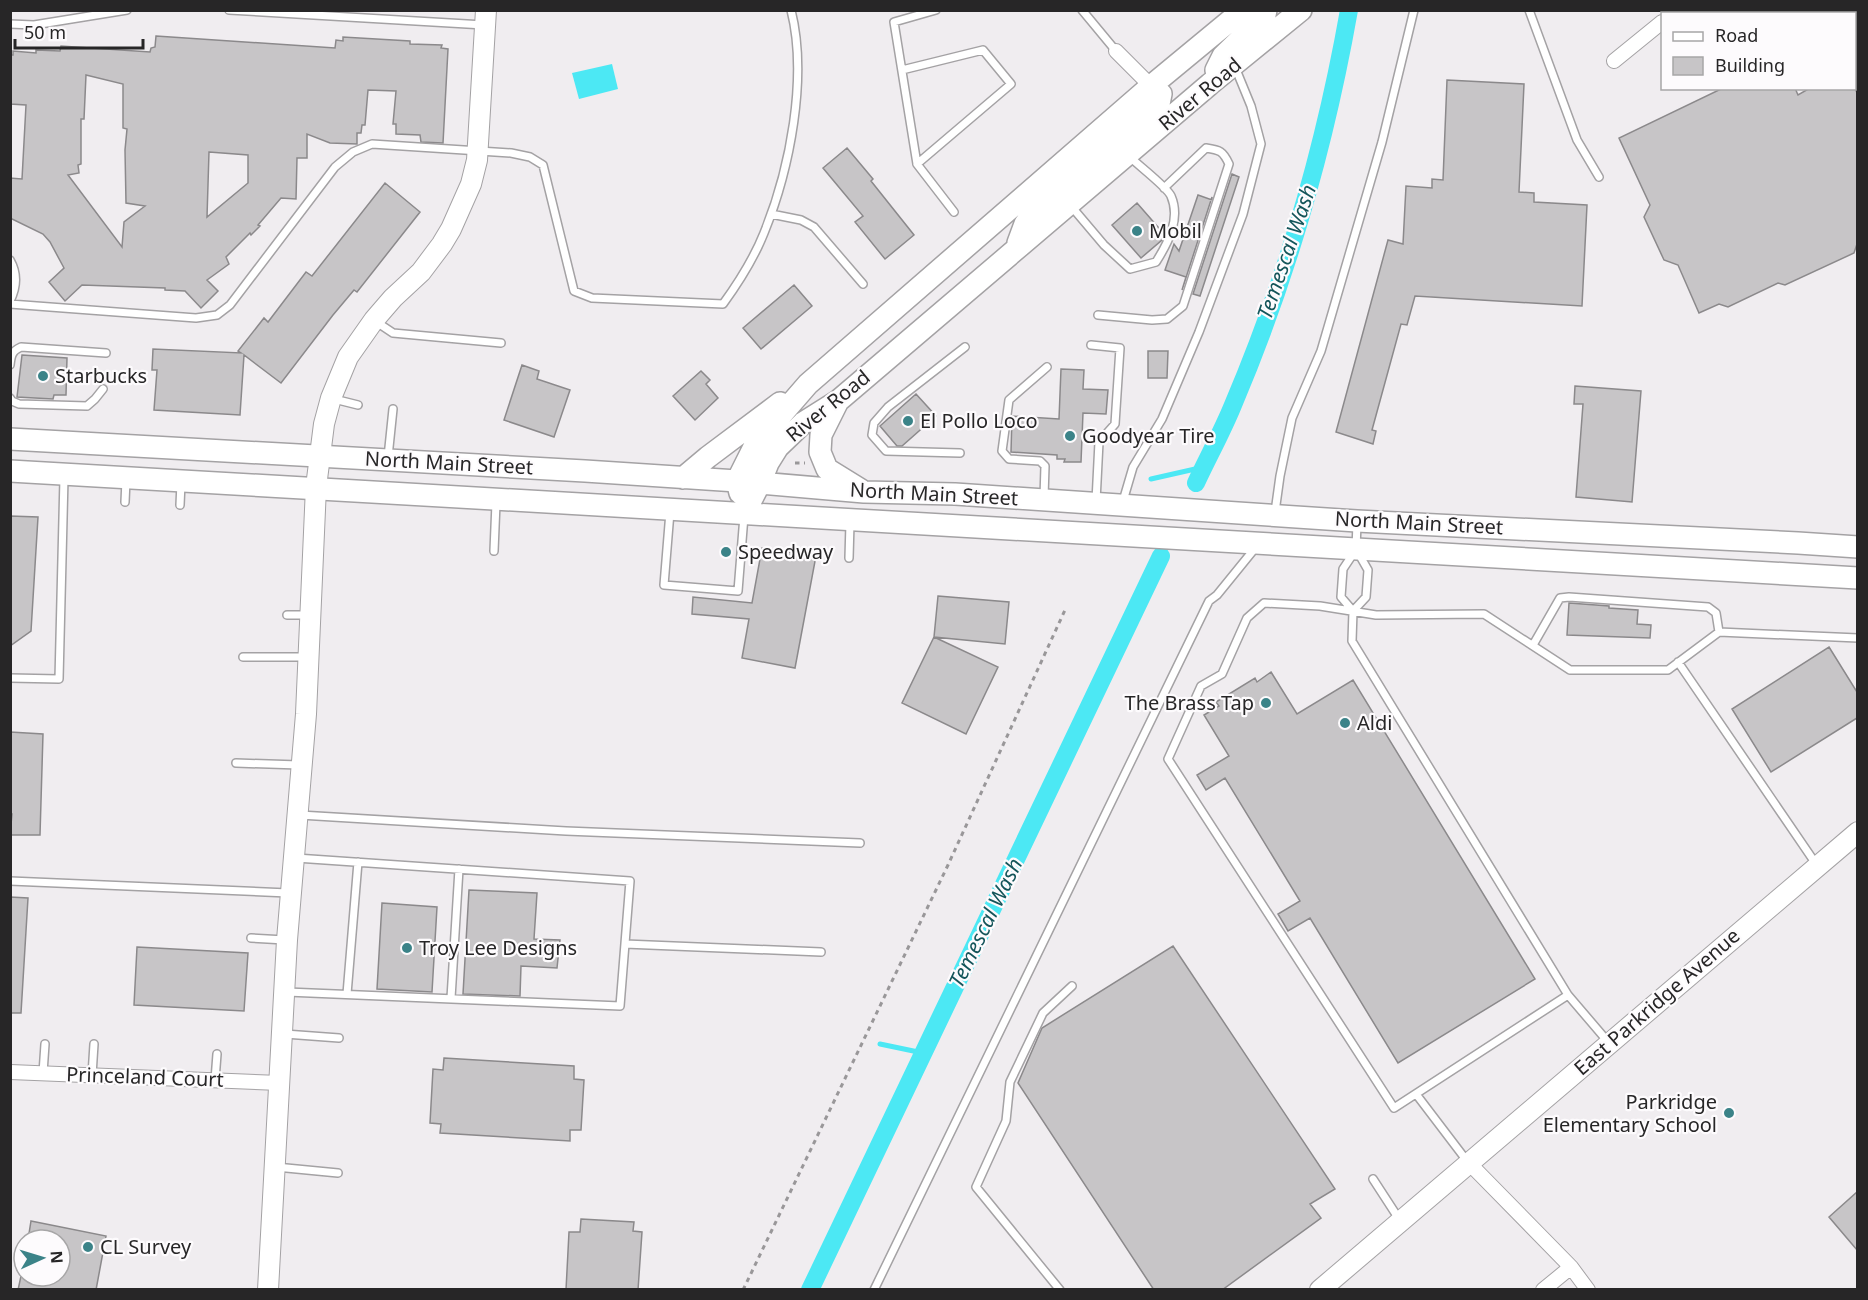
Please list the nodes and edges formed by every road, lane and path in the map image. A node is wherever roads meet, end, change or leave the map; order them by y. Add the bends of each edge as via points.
1 (127, 10) edge
2 (229, 10) edge
3 (791, 10) edge
4 (936, 10) edge
5 (1082, 10) edge
6 (1243, 10) edge
7 (1266, 10) edge
8 (1414, 10) edge
9 (1529, 10) edge
10 (1294, 16) edge
11 (486, 18) edge
12 (1661, 23) edge
13 (10, 24) edge
14 (1116, 51) joint
15 (1614, 61) dead end
16 (1234, 65) junction
17 (902, 70) junction
18 (1210, 84) junction
19 (1152, 86) junction
20 (478, 151) junction
21 (1127, 155) junction
22 (916, 164) junction
23 (1599, 177) dead end
24 (1164, 189) junction
25 (1069, 204) junction
26 (954, 212) dead end
27 (771, 214) junction
28 (1015, 249) junction
29 (10, 260) edge
30 (863, 284) dead end
31 (10, 303) edge
32 (1098, 315) dead end
33 (374, 320) junction
34 (501, 343) dead end
35 (1091, 345) dead end
36 (965, 347) dead end
37 (106, 353) dead end
38 (10, 365) edge
39 (1047, 366) dead end
40 (808, 384) junction
41 (103, 389) dead end
42 (10, 398) edge
43 (330, 398) junction
44 (838, 401) junction
45 (358, 405) dead end
46 (393, 409) dead end
47 (10, 439) edge
48 (960, 453) dead end
49 (319, 456) junction
50 (388, 460) junction
51 (795, 463) dead end
52 (807, 463) dead end
53 (10, 471) edge
54 (64, 474) junction
55 (126, 477) junction
56 (683, 478) junction
57 (182, 480) junction
58 (737, 481) junction
59 (760, 483) junction
60 (316, 487) junction
61 (864, 492) junction
62 (497, 498) junction
63 (1043, 500) junction
64 (124, 502) dead end
65 (1111, 504) junction
66 (180, 505) dead end
67 (670, 510) junction
68 (744, 514) junction
69 (1265, 514) junction
70 (850, 520) junction
71 (1357, 520) junction
72 (1256, 544) junction
73 (1857, 547) edge
74 (1356, 549) junction
75 (494, 551) dead end
76 (849, 558) dead end
77 (1857, 578) edge
78 (1065, 610) dead end
79 (1353, 611) junction
80 (287, 615) dead end
81 (310, 615) junction
82 (1719, 632) junction
83 (1857, 638) edge
84 (1533, 645) junction
85 (243, 657) dead end
86 (308, 657) junction
87 (1678, 662) junction
88 (10, 678) edge
89 (236, 763) dead end
90 (301, 765) junction
91 (297, 815) junction
92 (1855, 837) edge
93 (860, 843) dead end
94 (294, 858) junction
95 (358, 862) junction
96 (1817, 866) junction
97 (459, 869) junction
98 (10, 881) edge
99 (291, 893) junction
100 (251, 938) dead end
101 (287, 940) junction
102 (625, 944) junction
103 (821, 952) dead end
104 (1072, 986) dead end
105 (284, 992) junction
106 (347, 994) junction
107 (1568, 995) junction
108 (451, 998) junction
109 (282, 1034) junction
110 (339, 1038) dead end
111 (45, 1044) dead end
112 (94, 1044) dead end
113 (1609, 1044) junction
114 (217, 1054) dead end
115 (10, 1072) edge
116 (43, 1073) junction
117 (92, 1075) junction
118 (215, 1080) junction
119 (280, 1083) junction
120 (1416, 1094) junction
121 (1469, 1163) junction
122 (276, 1167) junction
123 (338, 1173) dead end
124 (1373, 1179) dead end
125 (1401, 1221) junction
126 (1571, 1266) junction
127 (268, 1290) edge
128 (743, 1290) edge
129 (874, 1290) edge
130 (1060, 1290) edge
131 (1320, 1290) edge
132 (1543, 1290) edge
133 (1588, 1290) edge

1 - 13 lane via 34,25
2 - 11 lane
3 - 27 lane via 797,49 796,99 789,148
4 - 17 lane via 894,22
5 - 14 lane
6 - 19 main road, River Road
7 - 18 main road via 1223,56
8 - 69 lane via 1382,142 1321,351 1292,418 1280,476
9 - 23 lane via 1577,140
10 - 16 main road, River Road
11 - 20 street
12 - 15 street
14 - 19 street
16 - 18 main road, River Road
16 - 65 lane via 1261,144 1243,214 1162,419
17 - 22 lane
17 - 22 lane via 983,50 1011,84
18 - 21 main road, River Road
19 - 28 main road via 1161,94 1159,104 1033,213
19 - 40 main road, River Road
20 - 27 lane via 530,157 543,165 574,291 592,298 723,304 739,282
20 - 31 lane via 372,144 353,152 335,167 230,305 217,315 196,318
20 - 33 street via 471,184 447,236 421,272
21 - 24 lane
21 - 25 main road, River Road
22 - 26 lane
24 - 25 lane via 1171,194 1172,232 1156,262 1130,268
24 - 32 lane via 1206,148 1219,150 1226,157 1229,164 1183,306 1167,319
25 - 28 main road, River Road
27 - 30 lane via 814,227
28 - 44 main road, River Road
29 - 31 lane via 16,277
33 - 34 lane via 393,333
33 - 43 street via 348,357
35 - 65 lane via 1120,348 1115,424 1099,442
36 - 48 lane via 888,407 874,423 872,435 886,451
37 - 38 lane via 21,347 11,354
39 - 63 lane via 1009,400 1002,451 1008,459 1040,461 1045,466
40 - 56 main road
40 - 58 main road, River Road via 755,445
41 - 42 lane via 87,406 20,404
43 - 45 lane
43 - 49 street
44 - 59 main road, River Road via 803,423 778,447
44 - 61 main road via 821,435 820,452 827,469
46 - 50 lane
47 - 49 main road, North Main Street
49 - 50 main road, North Main Street
49 - 60 street
50 - 56 main road, North Main Street
51 - 52 path
53 - 54 main road, North Main Street
54 - 55 main road, North Main Street
54 - 88 lane via 59,679
55 - 57 main road, North Main Street
55 - 64 lane
56 - 58 main road, North Main Street
57 - 60 main road, North Main Street
57 - 66 lane
58 - 59 main road, North Main Street
58 - 68 main road
59 - 61 main road, North Main Street
59 - 68 main road, River Road
60 - 62 main road, North Main Street
60 - 81 street
61 - 63 main road, North Main Street
62 - 67 main road, North Main Street
62 - 75 lane
63 - 65 main road, North Main Street
65 - 69 main road, North Main Street
67 - 68 main road, North Main Street
67 - 68 lane via 664,585 738,591
68 - 70 main road, North Main Street
69 - 71 main road, North Main Street
70 - 72 main road, North Main Street
70 - 76 lane
71 - 73 main road, North Main Street
71 - 74 lane
72 - 74 main road, North Main Street
72 - 129 lane via 1209,601
74 - 77 main road, North Main Street
74 - 79 lane via 1343,569 1341,597
74 - 79 lane via 1368,570 1366,597
78 - 128 path via 948,865
79 - 84 lane via 1376,615 1484,614
79 - 107 lane via 1352,641
79 - 120 lane via 1264,603 1247,618 1222,674 1201,686 1168,759 1394,1108
80 - 81 lane
81 - 86 street
82 - 83 lane
82 - 84 lane via 1716,613 1708,607 1569,597 1560,598
82 - 87 lane
84 - 87 lane via 1570,670 1668,670
85 - 86 lane
86 - 90 street
87 - 96 lane
89 - 90 lane
90 - 91 street
91 - 93 lane
91 - 94 street
92 - 96 street, East Parkridge Avenue
94 - 95 lane
94 - 99 street
95 - 97 lane
95 - 106 lane
96 - 113 street, East Parkridge Avenue
97 - 102 lane via 630,880
97 - 108 lane
98 - 99 lane
99 - 101 street
100 - 101 lane
101 - 105 street
102 - 103 lane
102 - 108 lane via 620,1006
104 - 130 lane via 1043,1013 1010,1082 1006,1121 976,1187
105 - 106 lane
105 - 109 street
106 - 108 lane
107 - 113 lane
107 - 120 lane
109 - 110 lane
109 - 119 street
111 - 116 lane
112 - 117 lane
113 - 121 street, East Parkridge Avenue
114 - 118 lane
115 - 116 street, Princeland Court
116 - 117 street, Princeland Court
117 - 118 street, Princeland Court
118 - 119 street, Princeland Court
119 - 122 street
120 - 121 lane
121 - 125 street, East Parkridge Avenue
121 - 126 street
122 - 123 lane
122 - 127 street
124 - 125 lane
125 - 131 street, East Parkridge Avenue
126 - 132 street
126 - 133 street

